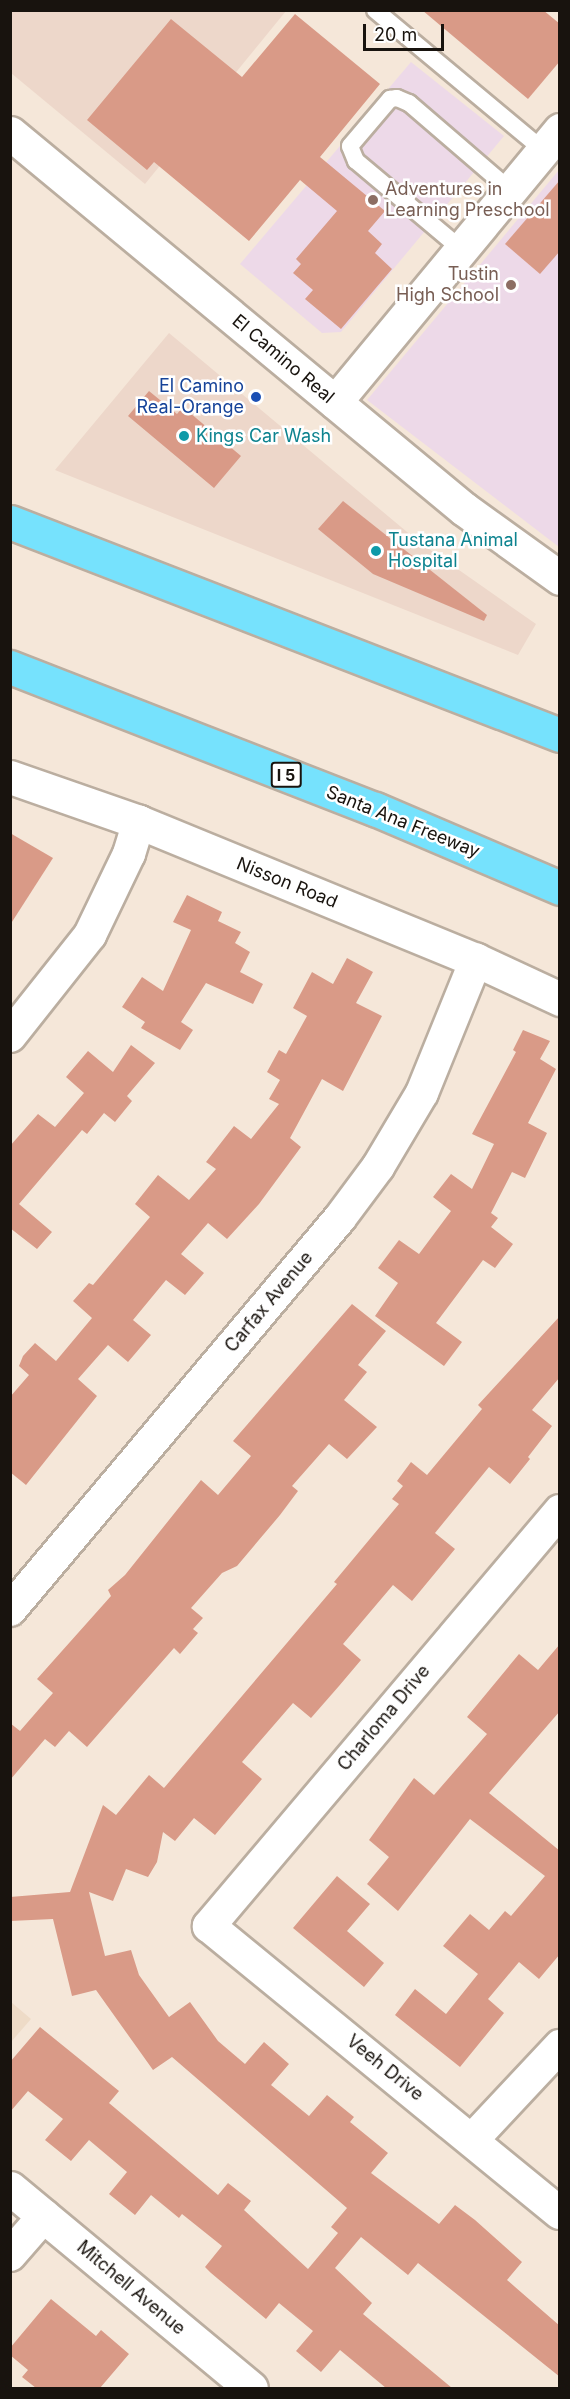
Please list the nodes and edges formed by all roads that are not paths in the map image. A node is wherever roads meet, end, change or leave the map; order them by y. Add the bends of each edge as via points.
1 (375, 10) edge
2 (10, 133) edge
3 (551, 140) edge
4 (510, 190) junction
5 (461, 249) junction
6 (335, 402) junction
7 (10, 522) edge
8 (560, 578) edge
9 (10, 667) edge
10 (560, 735) edge
11 (10, 777) edge
12 (139, 822) junction
13 (560, 888) edge
14 (476, 960) junction
15 (560, 999) edge
16 (10, 1036) edge
17 (560, 1511) edge
18 (10, 1610) edge
19 (209, 1926) joint
20 (560, 2046) edge
21 (472, 2140) junction
22 (10, 2188) edge
23 (560, 2213) edge
24 (44, 2216) junction
25 (10, 2254) edge
26 (251, 2388) edge

1 - 3 lane
2 - 6 street, El Camino Real
3 - 4 street
4 - 5 street
4 - 5 lane via 409,103 397,98 390,99 350,146 356,161
5 - 6 street
6 - 8 street, El Camino Real via 464,509
7 - 10 highway
9 - 13 highway, Santa Ana Freeway / I 5 via 375,810
11 - 12 street, Nisson Road
12 - 14 street, Nisson Road
12 - 16 street via 129,854 90,935
14 - 15 street, Nisson Road
14 - 18 street, Carfax Avenue via 422,1093 378,1167 340,1218
17 - 19 street, Charloma Drive
19 - 21 street, Veeh Drive
20 - 21 street
21 - 23 street, Veeh Drive
22 - 24 street, Mitchell Avenue
24 - 25 street
24 - 26 street, Mitchell Avenue

